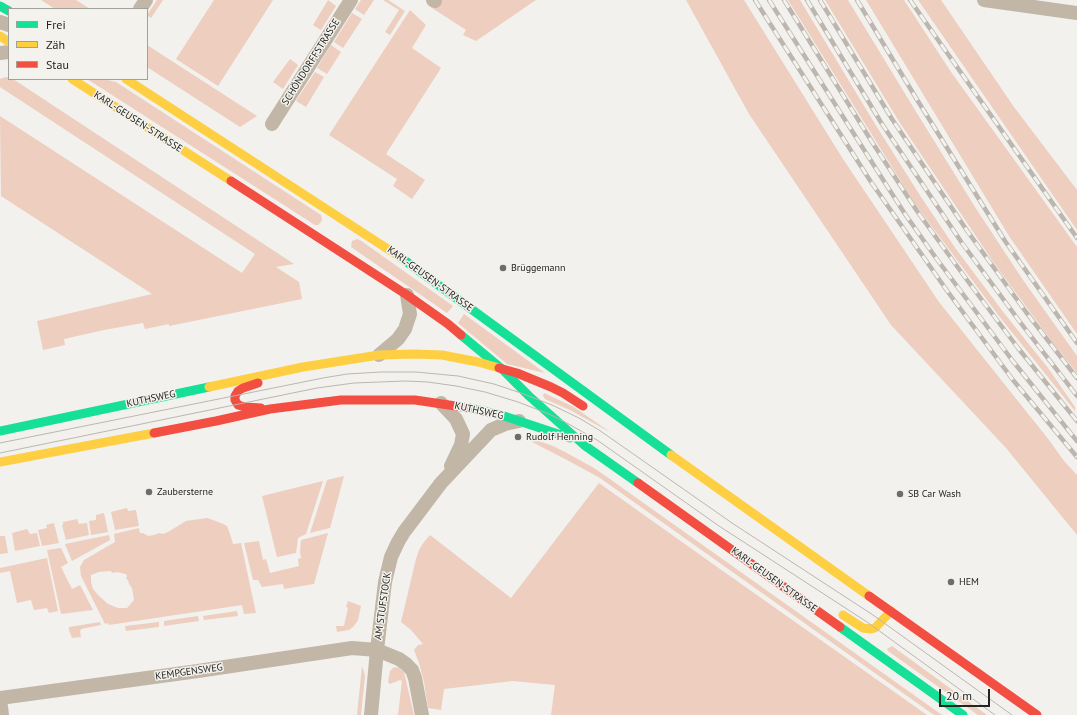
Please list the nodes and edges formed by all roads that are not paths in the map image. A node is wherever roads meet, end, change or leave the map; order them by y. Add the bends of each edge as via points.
1 (351, 0) edge
2 (984, 0) edge
3 (1077, 13) edge
4 (74, 80) edge
5 (128, 80) edge
6 (272, 124) dead end
7 (407, 295) junction
8 (379, 355) junction
9 (303, 367) junction
10 (502, 369) junction
11 (440, 403) junction
12 (270, 409) junction
13 (589, 409) dead end
14 (521, 421) junction
15 (0, 431) edge
16 (584, 445) junction
17 (0, 462) edge
18 (691, 480) dead end
19 (441, 483) junction
20 (724, 493) junction
21 (754, 566) junction
22 (799, 587) dead end
23 (891, 611) junction
24 (838, 612) dead end
25 (377, 650) junction
26 (0, 698) edge
27 (2, 715) edge
28 (371, 715) edge
29 (422, 715) edge
30 (963, 715) edge
31 (1037, 715) edge

1 - 6 street, SCHÖNDORFFSTRASSE
2 - 3 street
4 - 7 main road, KARL-GEUSEN-STRASSE via 330,241
5 - 20 main road, KARL-GEUSEN-STRASSE via 342,222 398,255
7 - 8 street via 410,314 406,329
7 - 10 main road, KARL-GEUSEN-STRASSE via 448,324
8 - 9 main road, KUTHSWEG
8 - 10 main road, KUTHSWEG via 442,355
9 - 12 main road, KUTHSWEG via 243,388 235,396 238,405
9 - 15 main road, KUTHSWEG
10 - 13 main road, KARL-GEUSEN-STRASSE via 551,387
10 - 16 main road, KARL-GEUSEN-STRASSE
11 - 12 main road, KUTHSWEG via 415,400 341,400
11 - 14 main road, KUTHSWEG via 481,410
11 - 19 street, AM STUFSTOCK via 456,419 463,434 459,452
12 - 17 main road, KUTHSWEG
14 - 16 main road, KARL-GEUSEN-STRASSE
14 - 19 street, AM STUFSTOCK via 491,430
16 - 21 main road, KARL-GEUSEN-STRASSE
18 - 20 main road, KARL-GEUSEN-STRASSE
19 - 25 street, AM STUFSTOCK via 404,532 391,557 385,582
20 - 23 main road, KARL-GEUSEN-STRASSE
21 - 22 main road
21 - 30 main road, KARL-GEUSEN-STRASSE
23 - 24 main road via 875,628 868,629
23 - 31 main road, KARL-GEUSEN-STRASSE
25 - 26 street, KEMPGENSWEG via 352,648
25 - 28 street, AM STUFSTOCK
25 - 29 street, AM STUFSTOCK via 399,659 412,670
26 - 27 street

